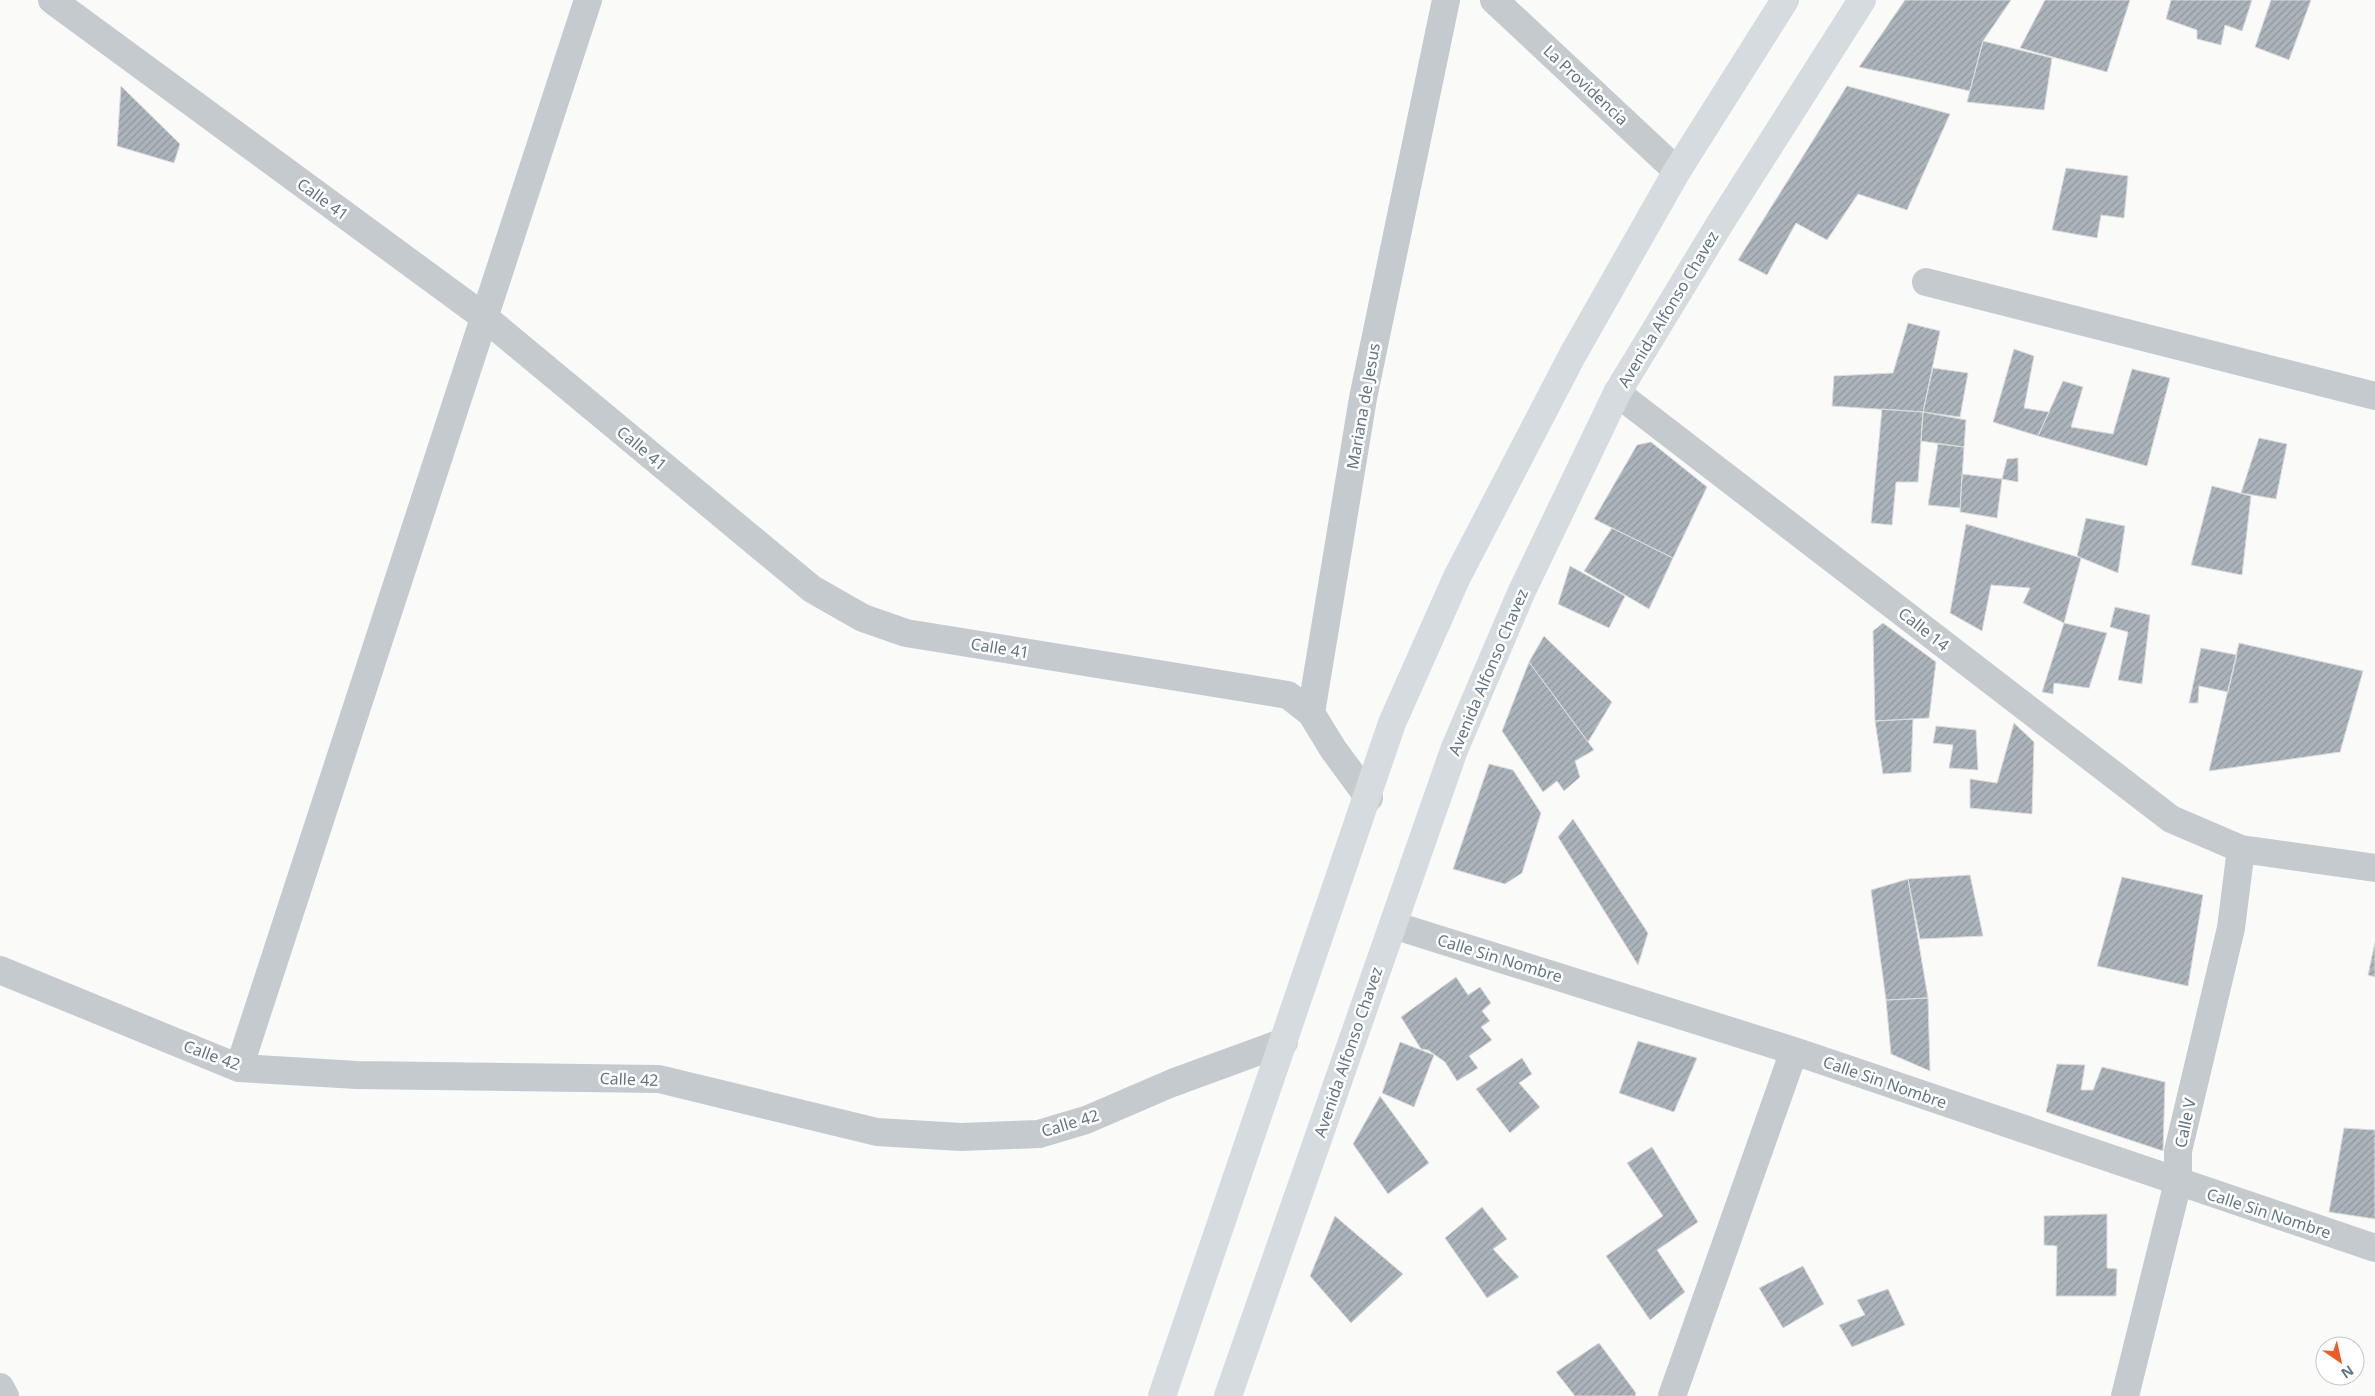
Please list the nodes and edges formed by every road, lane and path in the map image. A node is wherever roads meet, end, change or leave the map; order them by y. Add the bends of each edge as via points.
1 (52, 0) edge
2 (588, 0) edge
3 (1446, 0) edge
4 (1494, 0) edge
5 (1785, 0) edge
6 (1862, 0) edge
7 (1677, 170) junction
8 (1926, 282) dead end
9 (484, 317) junction
10 (1617, 393) junction
11 (2375, 396) edge
12 (1311, 713) junction
13 (1369, 798) junction
14 (2241, 849) junction
15 (2375, 868) edge
16 (1393, 925) junction
17 (0, 970) edge
18 (1284, 1042) junction
19 (1794, 1051) junction
20 (239, 1068) junction
21 (2178, 1182) junction
22 (2375, 1248) edge
23 (0, 1387) edge
24 (5, 1396) edge
25 (1162, 1396) edge
26 (1228, 1396) edge
27 (1672, 1396) edge
28 (2124, 1396) edge

1 - 9 street, Calle 41
2 - 9 street
3 - 12 street, Mariana de Jesus via 1363,398
4 - 7 street, La Providencia
5 - 7 main road
6 - 10 main road, Avenida Alfonso Chavez
7 - 13 main road via 1572,356 1463,565 1392,723
8 - 11 street
9 - 12 street, Calle 41 via 812,589 863,618 906,633 1288,695
9 - 20 street
10 - 14 street, Calle 14 via 2171,819
10 - 16 main road, Avenida Alfonso Chavez via 1521,593 1454,750
12 - 13 street via 1332,749
13 - 18 main road
14 - 15 street, Calle 14
14 - 21 street, Calle V via 2231,928 2178,1151
16 - 19 street, Calle Sin Nombre
16 - 26 main road, Avenida Alfonso Chavez
17 - 20 street, Calle 42
18 - 20 street, Calle 42 via 1086,1120 1039,1134 961,1137 877,1132 659,1079 357,1075
18 - 25 main road
19 - 21 street, Calle Sin Nombre
19 - 27 street
21 - 22 street, Calle Sin Nombre
21 - 28 street, Calle V
23 - 24 street

